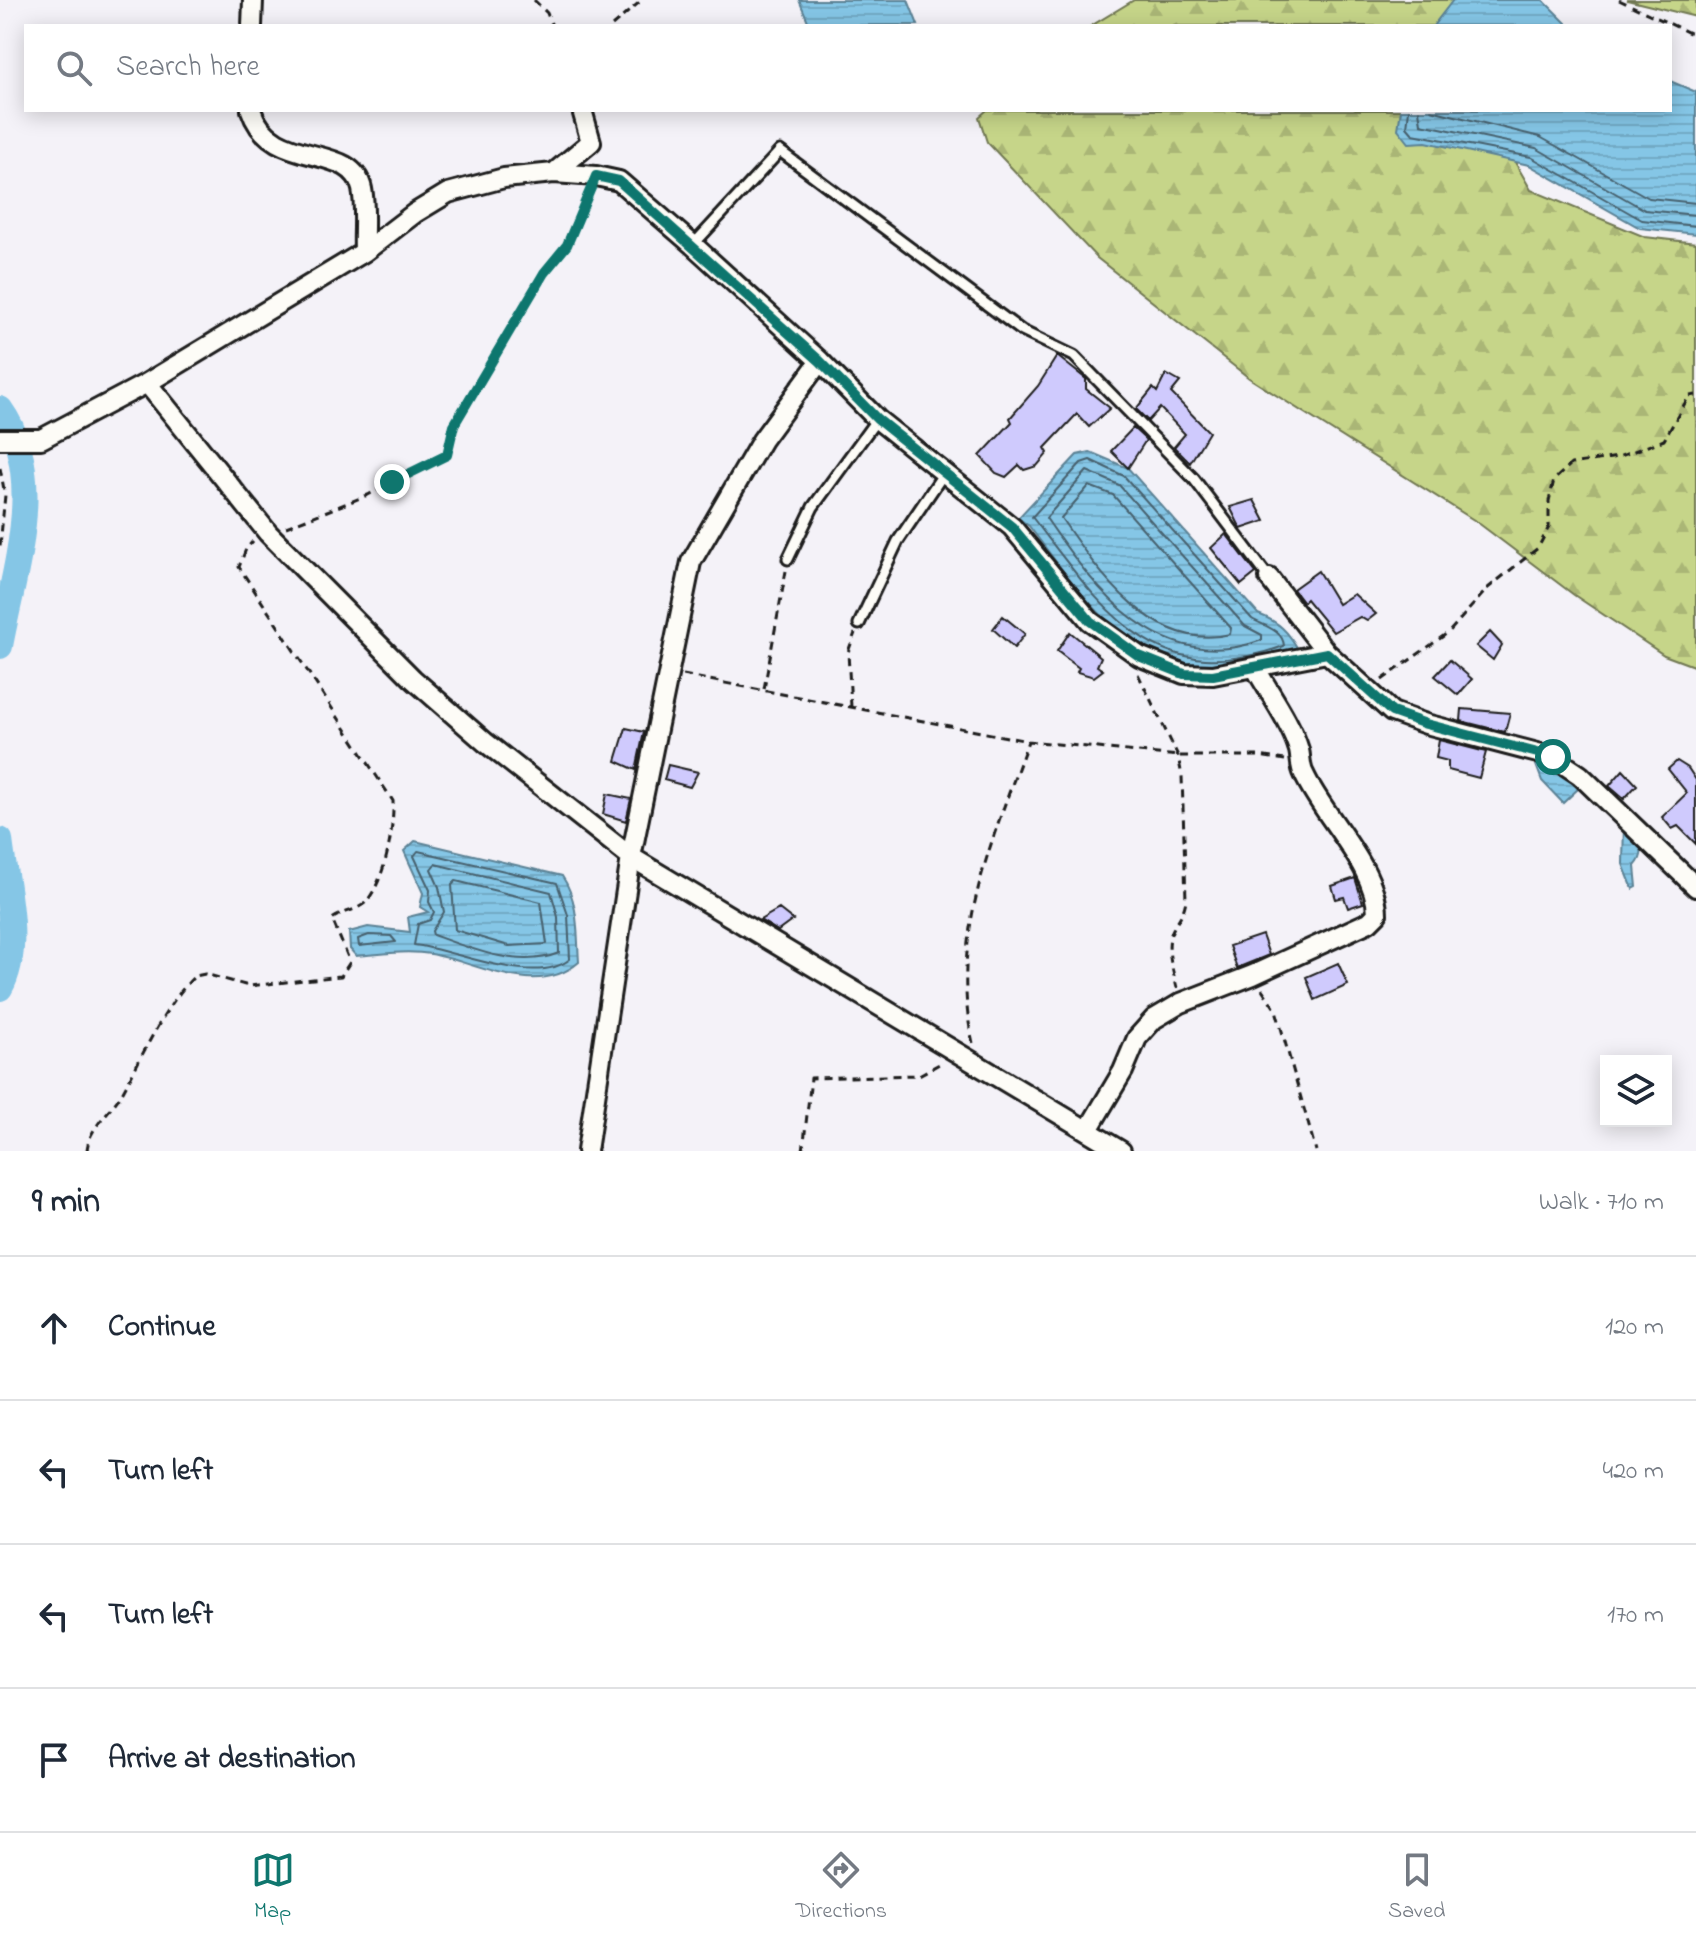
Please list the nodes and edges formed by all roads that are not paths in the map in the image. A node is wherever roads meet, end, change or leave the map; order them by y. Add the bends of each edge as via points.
1 (253, 0) edge
2 (252, 24) edge
3 (252, 112) edge
4 (583, 112) edge
5 (554, 173) junction
6 (693, 245) junction
7 (364, 252) junction
8 (820, 361) junction
9 (147, 383) junction
10 (877, 419) junction
11 (0, 439) edge
12 (944, 473) junction
13 (788, 559) road end
14 (1269, 578) joint
15 (859, 624) road end
16 (1327, 653) junction
17 (1256, 669) junction
18 (631, 857) junction
19 (1696, 887) edge
20 (1088, 1130) junction
21 (587, 1151) edge
22 (1121, 1151) edge

1 - 2 street
3 - 7 street via 267,139 354,174 362,187
4 - 5 street via 591,142
5 - 6 street via 619,181
5 - 7 street via 448,193
6 - 8 street
6 - 14 lane via 780,151 1022,331 1074,356 1194,479
7 - 9 street
8 - 10 street
8 - 18 street via 762,440 691,562
9 - 11 street via 41,439
9 - 18 street via 268,533 455,717
10 - 12 street
10 - 13 lane via 813,507
12 - 15 lane via 898,541
12 - 17 street via 1012,527 1090,621 1139,656 1184,674
14 - 16 street
16 - 17 street
16 - 19 street via 1392,712 1553,757 1580,775
17 - 20 street via 1299,749 1302,772 1366,871 1377,914 1154,1019 1137,1038
18 - 20 street
18 - 21 street
20 - 22 street

